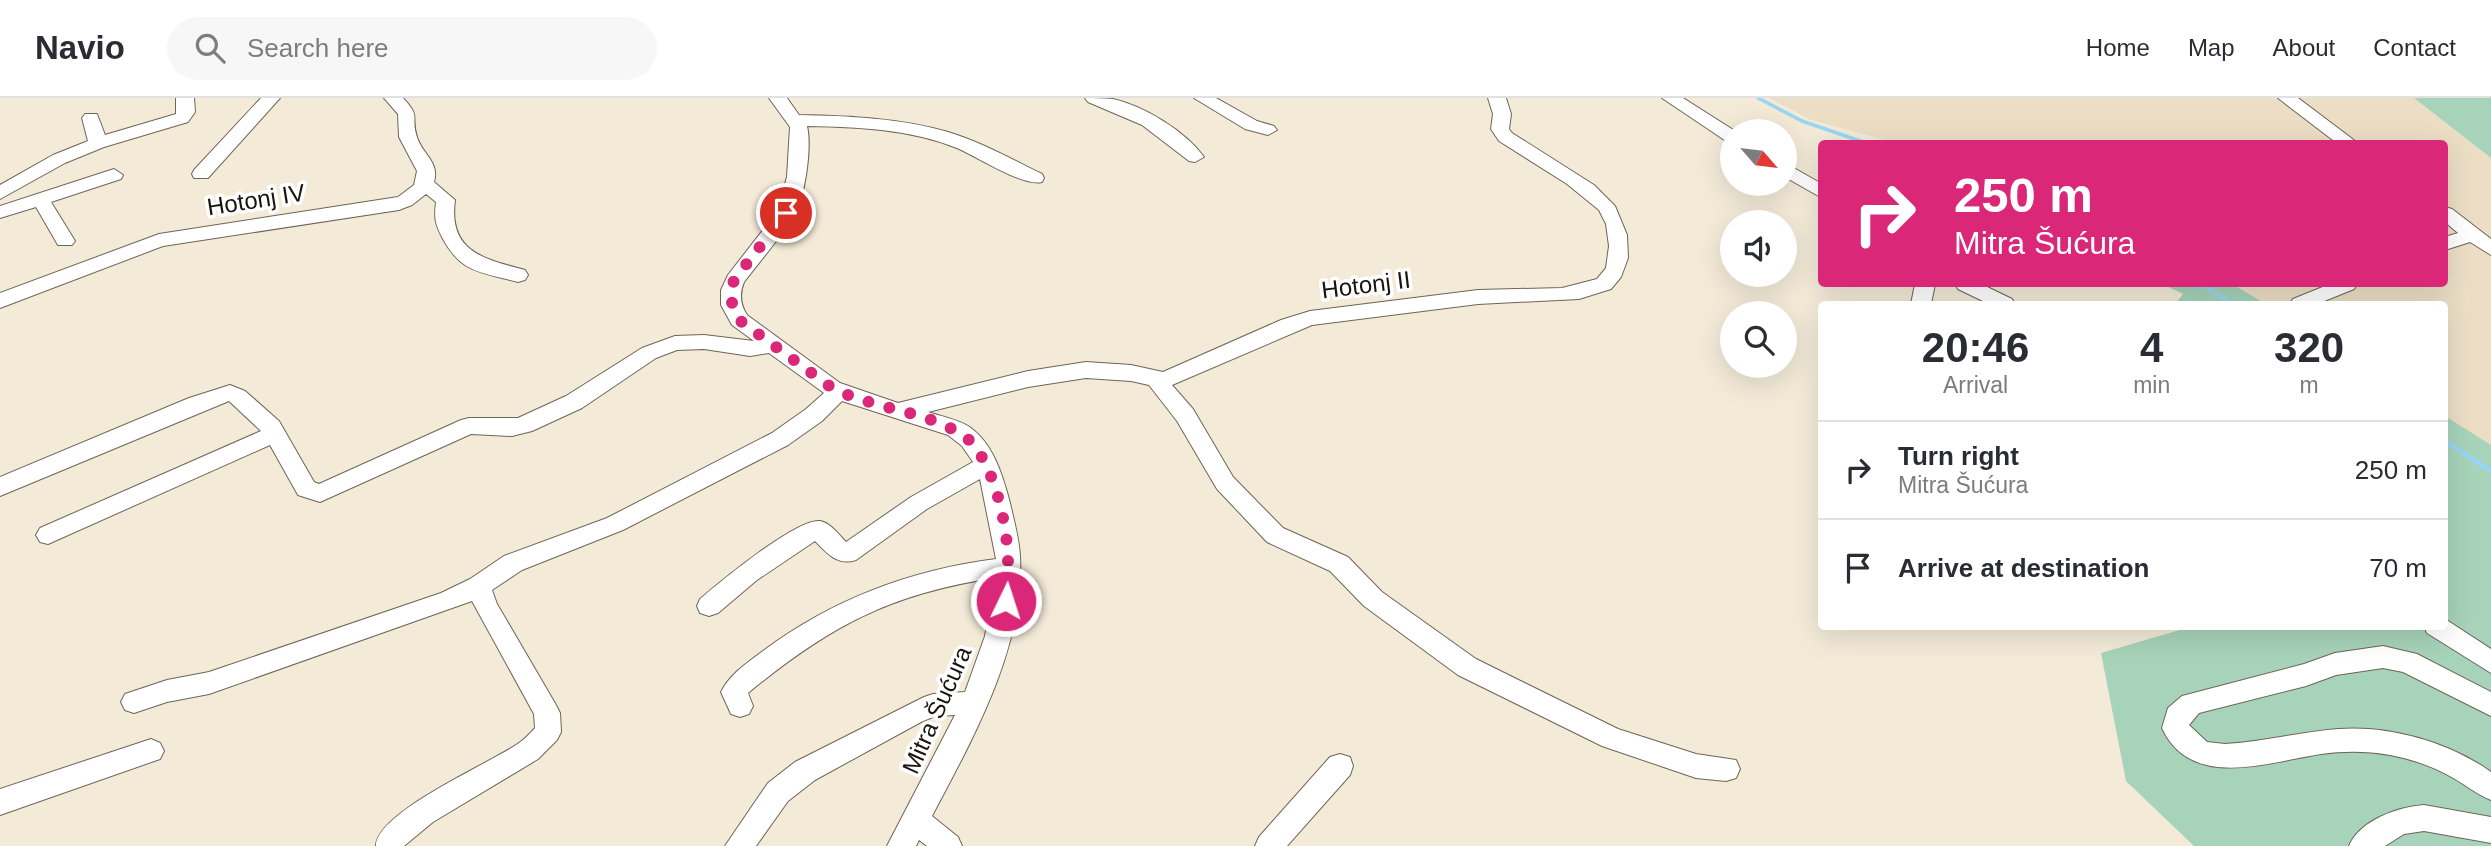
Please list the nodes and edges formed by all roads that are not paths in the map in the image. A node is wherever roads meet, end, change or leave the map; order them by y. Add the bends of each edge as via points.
1 (185, 98) edge
2 (271, 98) edge
3 (392, 98) edge
4 (778, 98) edge
5 (1094, 98) edge
6 (1203, 98) edge
7 (1497, 98) edge
8 (1671, 98) edge
9 (2287, 98) edge
10 (91, 118) dead end
11 (795, 120) junction
12 (1720, 129) edge
13 (1268, 130) dead end
14 (2345, 140) edge
15 (98, 143) junction
16 (1195, 157) dead end
17 (201, 174) dead end
18 (114, 175) dead end
19 (1797, 176) edge
20 (1035, 178) dead end
21 (425, 184) junction
22 (1818, 190) edge
23 (0, 193) edge
24 (40, 199) junction
25 (0, 212) edge
26 (2448, 215) edge
27 (2473, 234) junction
28 (65, 241) dead end
29 (2448, 243) edge
30 (2491, 248) edge
31 (518, 275) dead end
32 (1971, 287) edge
33 (2340, 287) edge
34 (1999, 301) edge
35 (2307, 301) edge
36 (0, 302) edge
37 (773, 345) junction
38 (1156, 380) junction
39 (839, 391) junction
40 (902, 410) junction
41 (275, 434) junction
42 (987, 465) junction
43 (0, 488) edge
44 (48, 535) dead end
45 (1008, 567) junction
46 (479, 586) junction
47 (709, 606) dead end
48 (2442, 630) edge
49 (2491, 662) edge
50 (134, 702) dead end
51 (972, 703) junction
52 (2491, 705) edge
53 (740, 706) dead end
54 (151, 751) dead end
55 (1340, 766) dead end
56 (1726, 769) dead end
57 (2491, 788) edge
58 (0, 802) edge
59 (916, 820) junction
60 (2491, 830) edge
61 (390, 846) edge
62 (739, 846) edge
63 (901, 846) edge
64 (948, 846) edge
65 (1269, 846) edge
66 (2363, 846) edge

1 - 15 street via 182,117
2 - 17 street, Hotonj IV
3 - 21 street via 407,113 406,134 424,163
4 - 11 street
5 - 16 street via 1157,124
6 - 13 street
7 - 38 street, Hotonj II via 1500,129 1506,138 1597,197 1613,217 1617,266 1605,283 1577,293 1480,297 1310,318
8 - 12 street
9 - 14 street
10 - 15 street
11 - 20 street via 923,131 957,141
11 - 37 street, Mitra Šućura via 800,140 786,213 731,290 731,306 739,320
15 - 23 street
18 - 24 street
19 - 22 street
21 - 31 street via 446,200 443,221 461,254 479,265
21 - 36 street, Hotonj IV via 399,204 159,240
24 - 25 street
24 - 28 street
26 - 27 street
27 - 29 street
27 - 30 street
32 - 34 street
33 - 35 street
37 - 39 street, Mitra Šućura
37 - 41 street via 750,349 675,343 649,353 574,402 524,425 470,426 320,493 306,489
38 - 40 street via 1086,370 1028,379
38 - 56 street via 1185,415 1224,483 1275,534 1339,564 1373,599 1467,667 1611,738 1696,766
39 - 40 street, Mitra Šućura
39 - 46 street via 780,439 615,524 513,563
40 - 42 street, Mitra Šućura via 961,432
41 - 43 street via 237,396 222,394
41 - 44 street
42 - 45 street, Mitra Šućura via 1007,544
42 - 47 street via 919,503 848,553 841,552 819,530 811,531
45 - 51 street, Mitra Šućura via 999,634
45 - 53 street via 923,582 843,614 738,686 734,692
46 - 50 street via 365,630
46 - 61 street via 547,713 548,732 529,751 423,813 390,840
48 - 49 street
51 - 59 street, Mitra Šućura
51 - 62 street via 933,705 805,771 778,792
52 - 57 street via 2408,662 2383,657 2335,664 2191,704 2177,716 2175,728 2186,744 2206,754 2355,739 2380,742 2434,757
54 - 58 street
55 - 65 street
59 - 63 street, Mitra Šućura
59 - 64 street
60 - 66 street via 2420,816 2397,821

